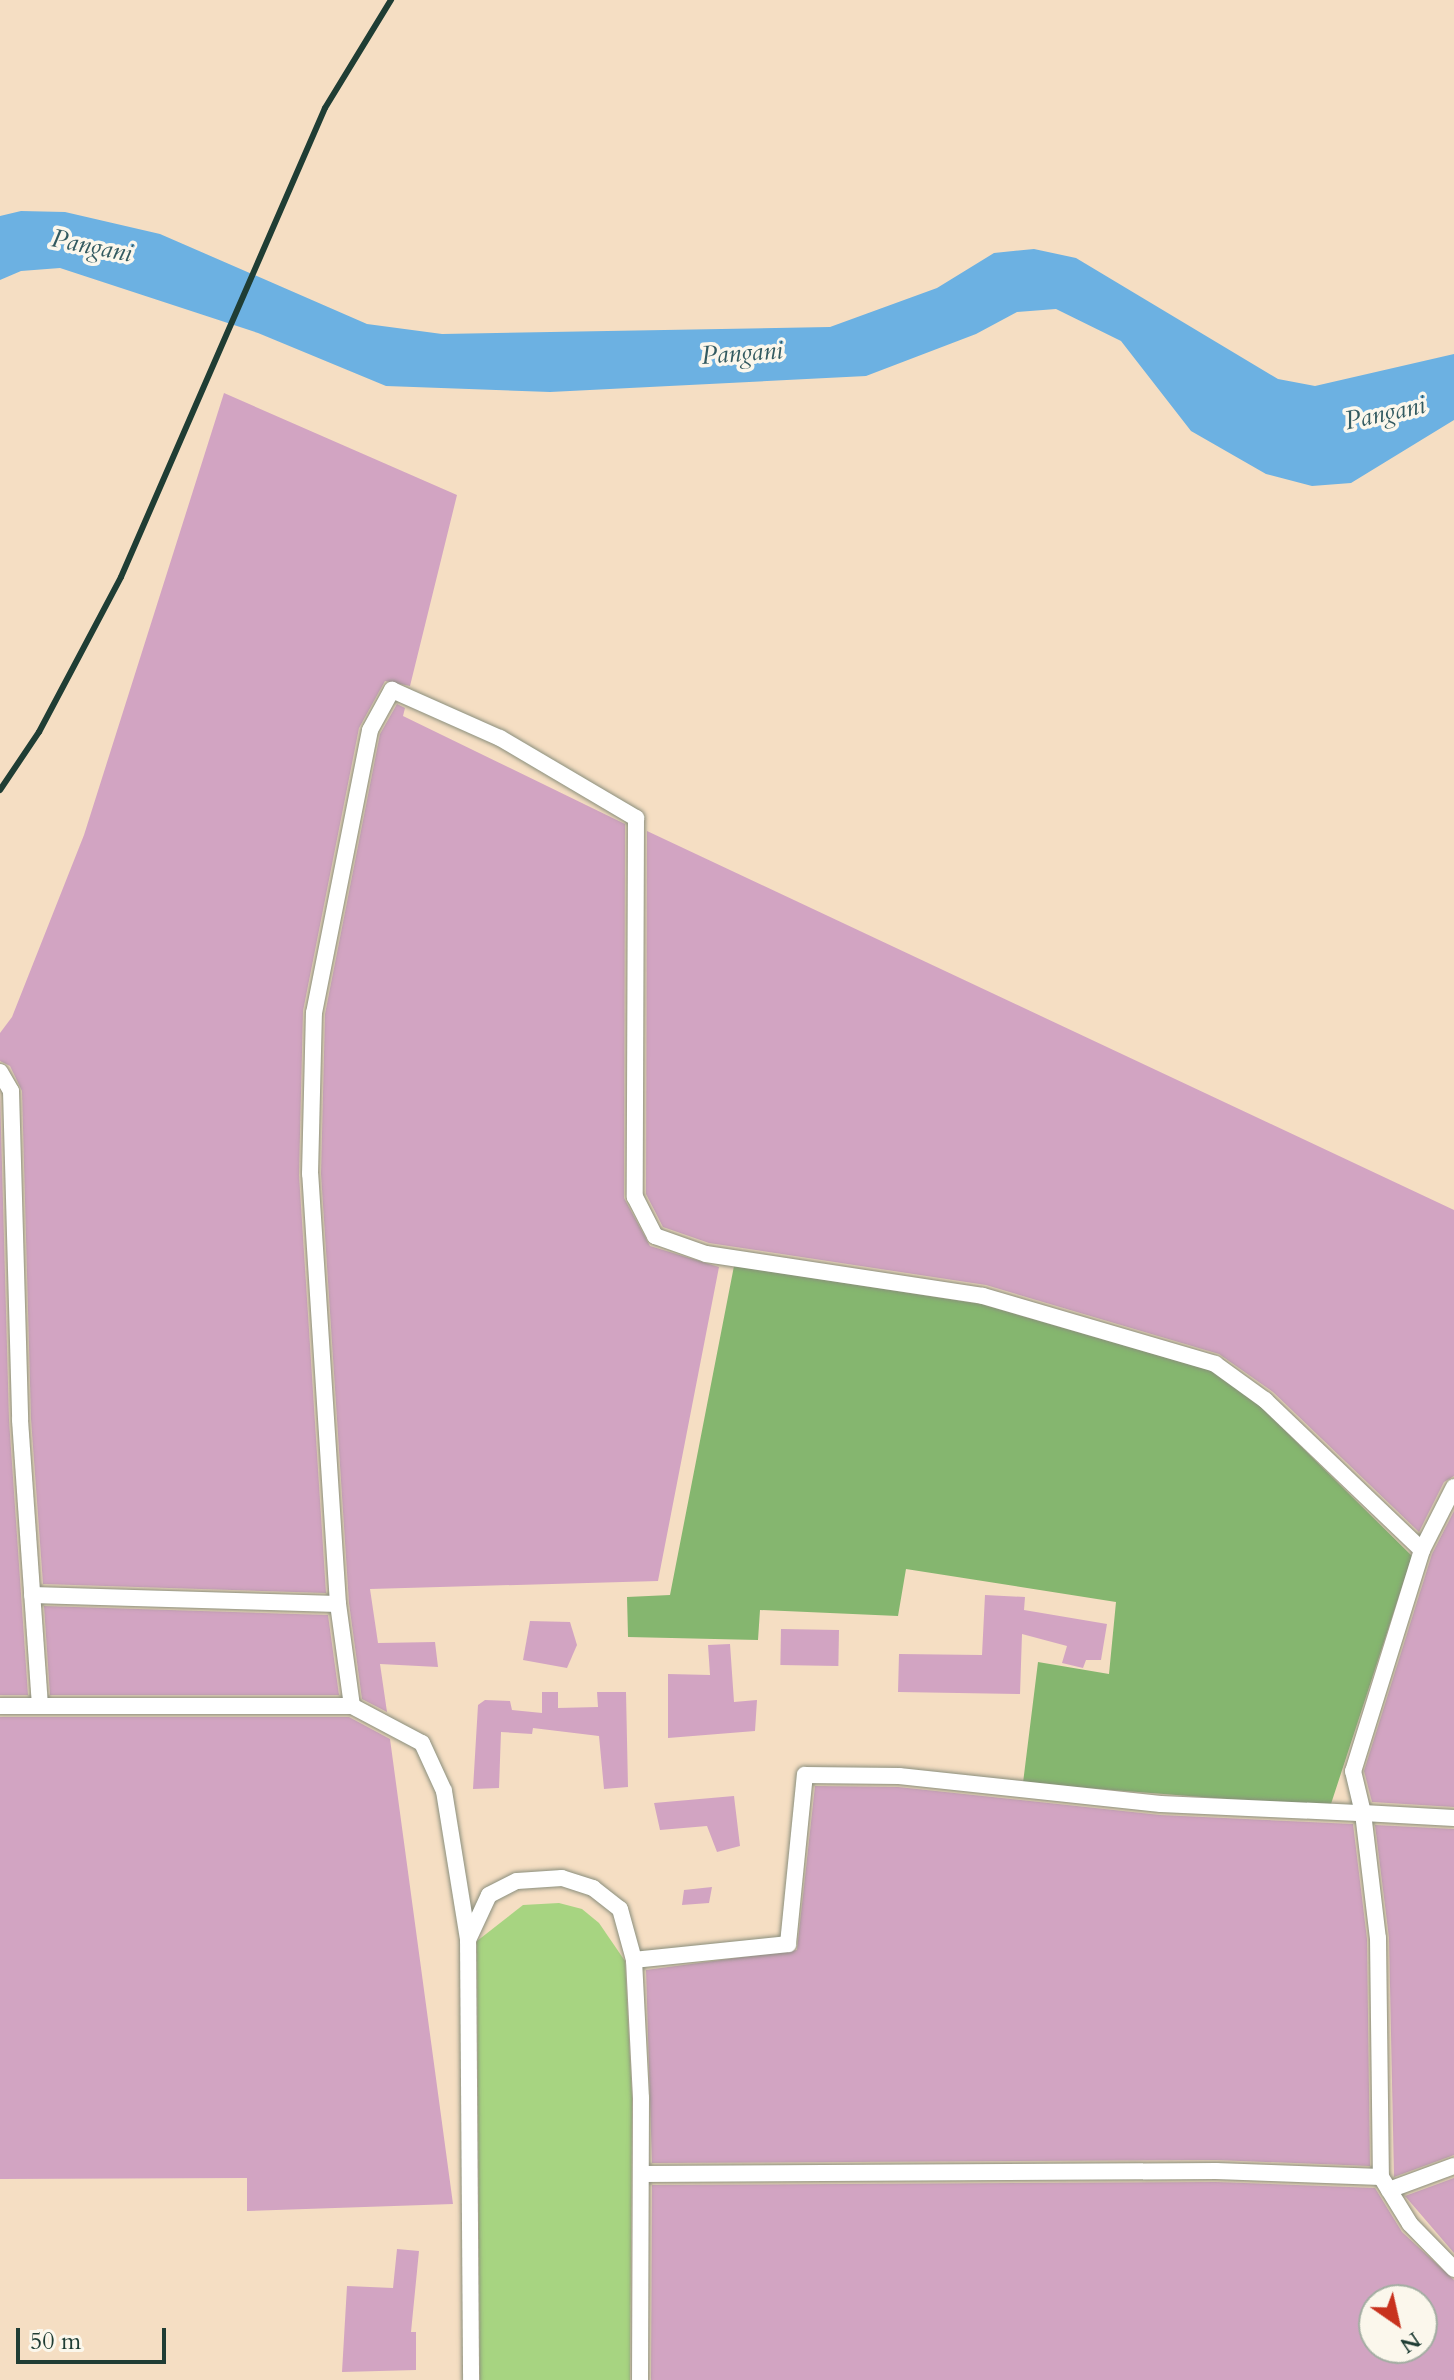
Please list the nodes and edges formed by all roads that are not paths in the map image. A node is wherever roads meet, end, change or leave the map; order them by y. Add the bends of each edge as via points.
1 (0, 1072) edge
2 (1454, 1487) edge
3 (1422, 1550) junction
4 (32, 1595) junction
5 (338, 1604) junction
6 (40, 1705) junction
7 (0, 1706) edge
8 (352, 1706) junction
9 (1363, 1813) junction
10 (1454, 1818) edge
11 (468, 1939) junction
12 (634, 1960) junction
13 (1454, 2166) edge
14 (641, 2174) junction
15 (1385, 2184) junction
16 (1454, 2269) edge
17 (471, 2380) edge
18 (640, 2380) edge

1 - 4 street via 11,1091 20,1420
2 - 3 street
3 - 5 street via 1265,1400 1215,1364 983,1296 706,1254 655,1236 635,1197 636,818 500,738 392,690 370,730 314,1013 310,1174
3 - 9 street via 1353,1771
4 - 5 street
4 - 6 street
5 - 8 street
6 - 7 street
6 - 8 street via 236,1710
8 - 11 street via 422,1743 444,1791
9 - 10 street
9 - 12 street via 1161,1804 899,1776 805,1775 788,1944
9 - 15 street via 1378,1938
11 - 12 street via 489,1895 517,1881 562,1878 593,1888 620,1909
11 - 17 street
12 - 14 street
13 - 15 street
14 - 15 street via 1216,2171
14 - 18 street
15 - 16 street via 1410,2224

